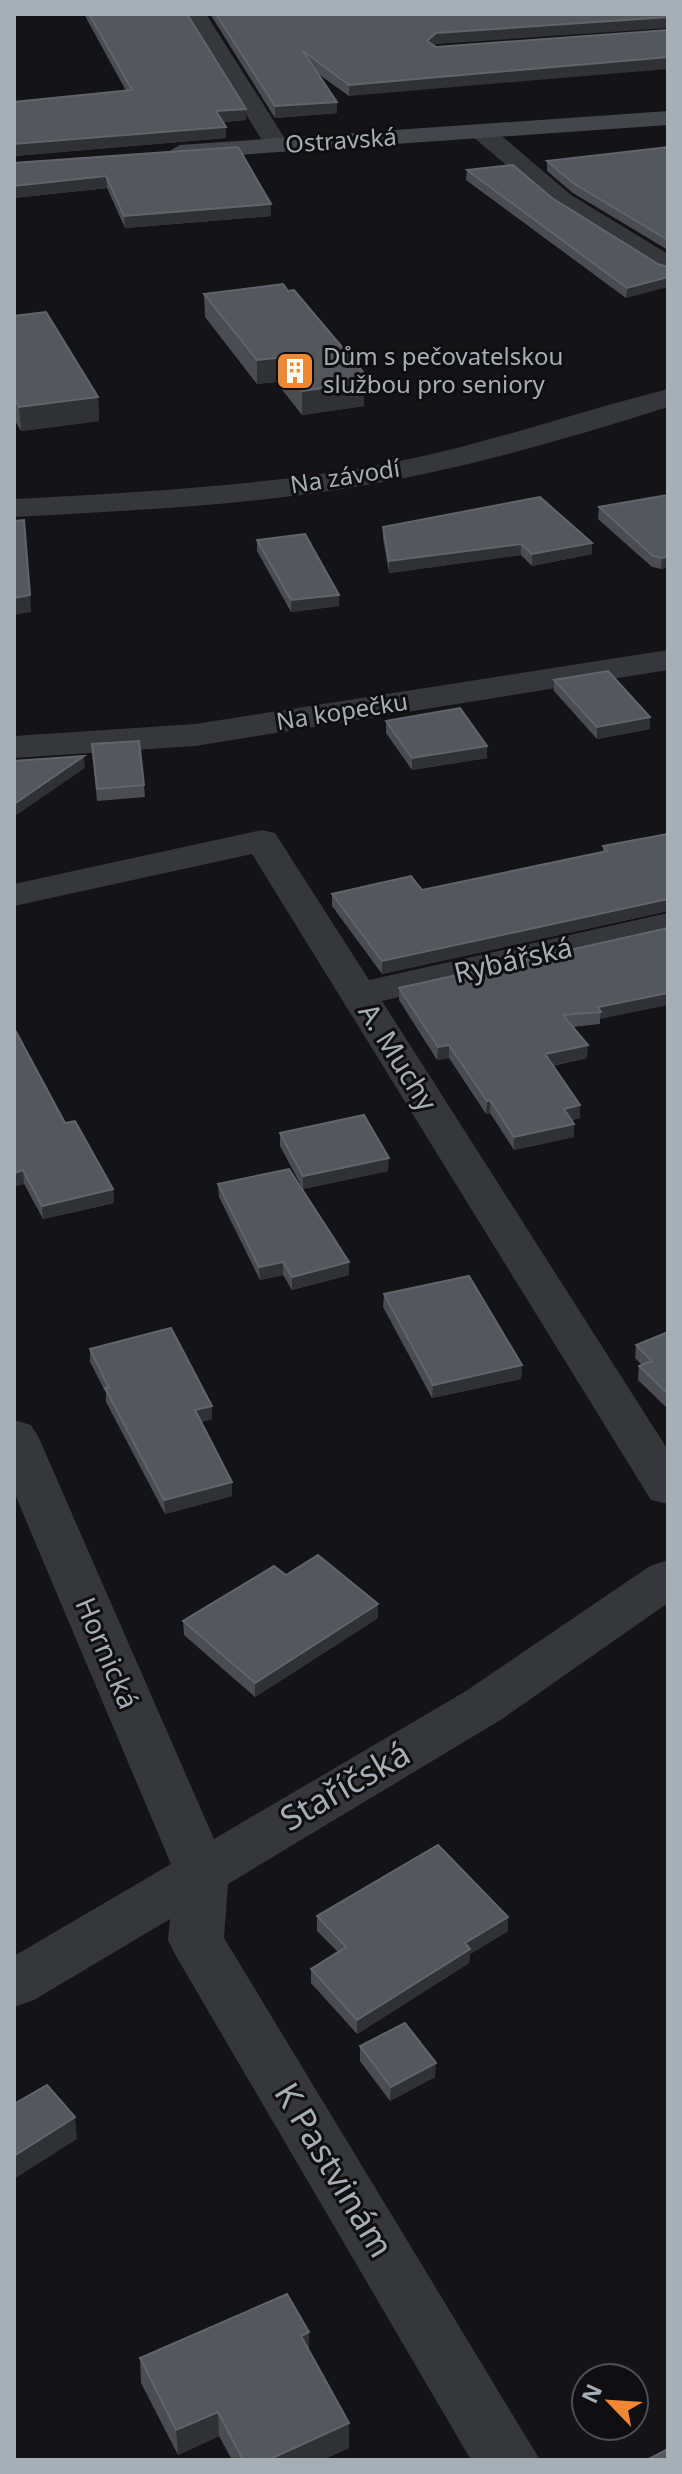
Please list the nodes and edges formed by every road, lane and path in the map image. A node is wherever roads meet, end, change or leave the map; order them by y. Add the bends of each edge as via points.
1 (195, 14) edge
2 (668, 118) edge
3 (481, 131) junction
4 (277, 145) junction
5 (154, 154) edge
6 (668, 266) edge
7 (668, 398) edge
8 (14, 508) edge
9 (668, 660) edge
10 (14, 747) edge
11 (14, 895) edge
12 (668, 925) edge
13 (358, 994) junction
14 (14, 1436) edge
15 (668, 1488) edge
16 (668, 1578) edge
17 (201, 1871) junction
18 (14, 1984) edge
19 (507, 2460) edge

1 - 4 street
2 - 3 street, Ostravská
3 - 4 street, Ostravská
3 - 6 street via 562,200
4 - 5 street, Ostravská
7 - 8 street, Na závodí via 459,457 343,480 202,497
9 - 10 street, Na kopečku via 195,735
11 - 13 street, A. Muchy via 262,841
12 - 13 street, Rybářská
13 - 15 street, A. Muchy
14 - 17 street, Hornická
16 - 17 street, Staříčská via 484,1705
17 - 18 street, Staříčská
17 - 19 street, K Pastvinám via 196,1940

